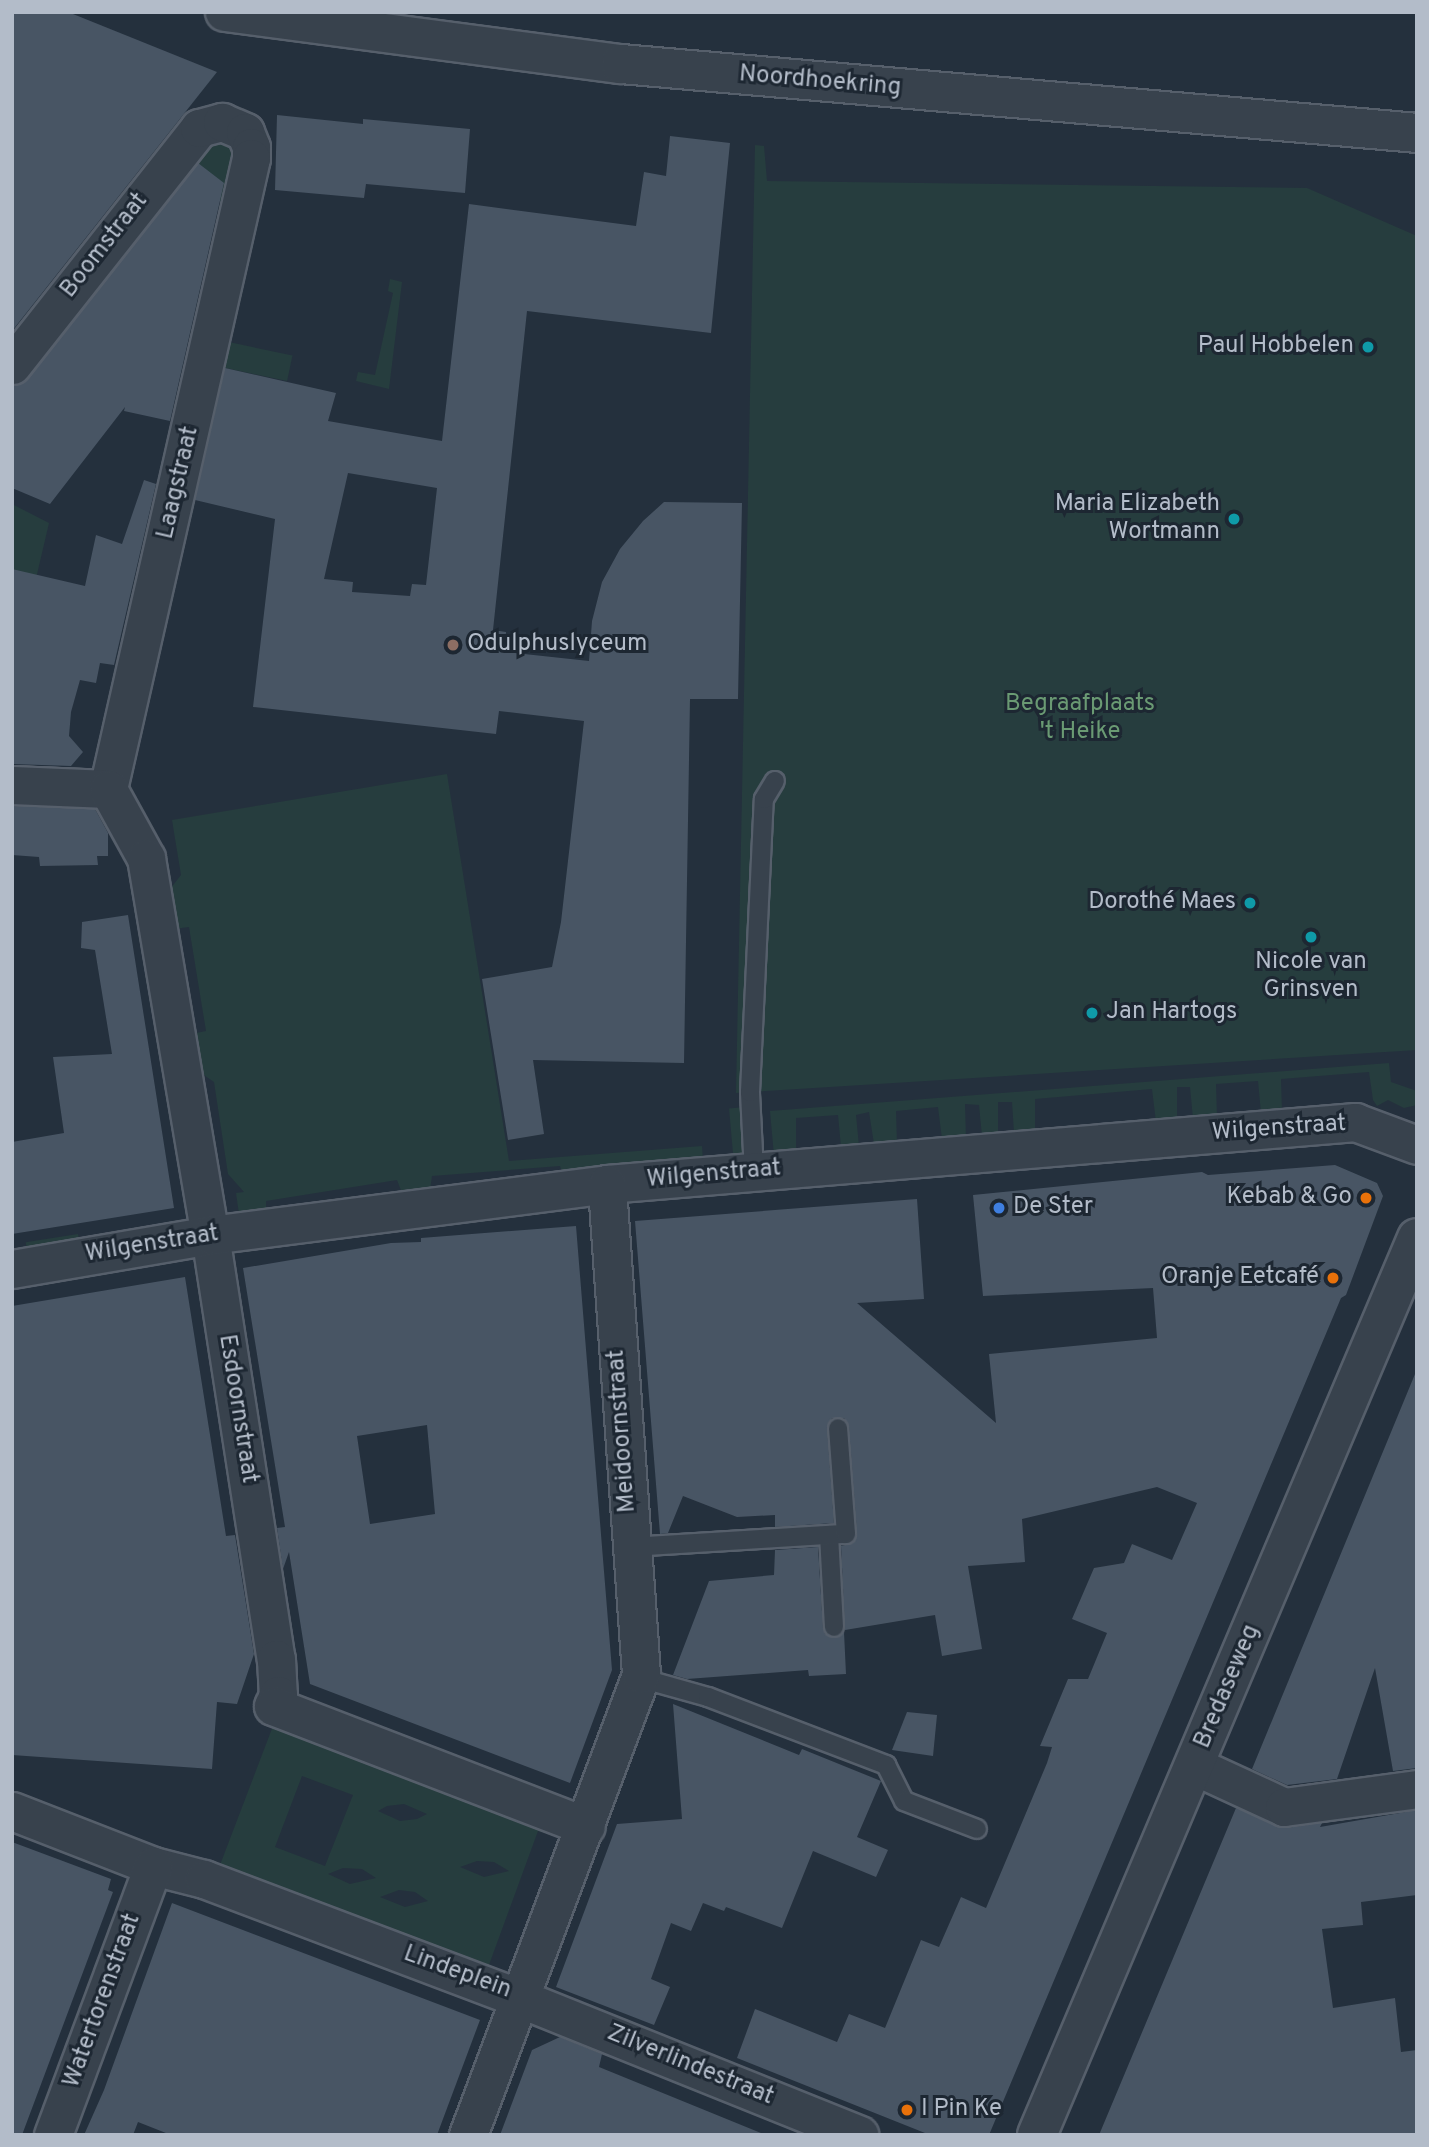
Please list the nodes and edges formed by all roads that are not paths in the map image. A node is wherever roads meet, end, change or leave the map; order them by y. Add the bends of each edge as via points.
1 (225, 12) edge
2 (268, 16) edge
3 (199, 128) joint
4 (1417, 133) edge
5 (12, 365) edge
6 (775, 780) dead end
7 (12, 785) edge
8 (108, 789) junction
9 (1417, 1145) edge
10 (754, 1172) junction
11 (607, 1184) junction
12 (210, 1235) junction
13 (1417, 1238) edge
14 (12, 1269) edge
15 (838, 1428) dead end
16 (829, 1535) junction
17 (631, 1547) junction
18 (834, 1627) dead end
19 (639, 1678) junction
20 (1195, 1766) junction
21 (1417, 1789) edge
22 (12, 1811) edge
23 (586, 1826) junction
24 (977, 1829) dead end
25 (153, 1866) junction
26 (519, 1998) junction
27 (53, 2135) edge
28 (468, 2135) edge
29 (860, 2135) edge
30 (1037, 2135) edge

1 - 2 street, Noordhoekring
2 - 4 street, Noordhoekring via 621,64
3 - 5 street, Boomstraat
3 - 8 street, Laagstraat via 215,121 237,127 249,139 251,158
6 - 10 lane via 764,799 750,1092
7 - 8 street
8 - 12 street, Esdoornstraat via 146,858
9 - 10 street, Wilgenstraat via 1355,1122
10 - 11 street, Wilgenstraat
11 - 12 street, Wilgenstraat
11 - 17 street, Meidoornstraat
12 - 14 street, Wilgenstraat
12 - 23 street, Esdoornstraat via 276,1659 278,1695 273,1706
13 - 20 street, Bredaseweg
15 - 16 lane via 846,1534
16 - 17 lane
16 - 18 lane
17 - 19 street, Meidoornstraat
19 - 23 street, Lindeplein
19 - 24 lane via 708,1697 887,1765 904,1801
20 - 21 street via 1284,1807
20 - 30 street, Bredaseweg
22 - 25 street, Lindeplein
23 - 26 street, Lindeplein
25 - 26 street, Lindeplein via 204,1879
25 - 27 street, Watertorenstraat
26 - 28 street
26 - 29 street, Zilverlindestraat

